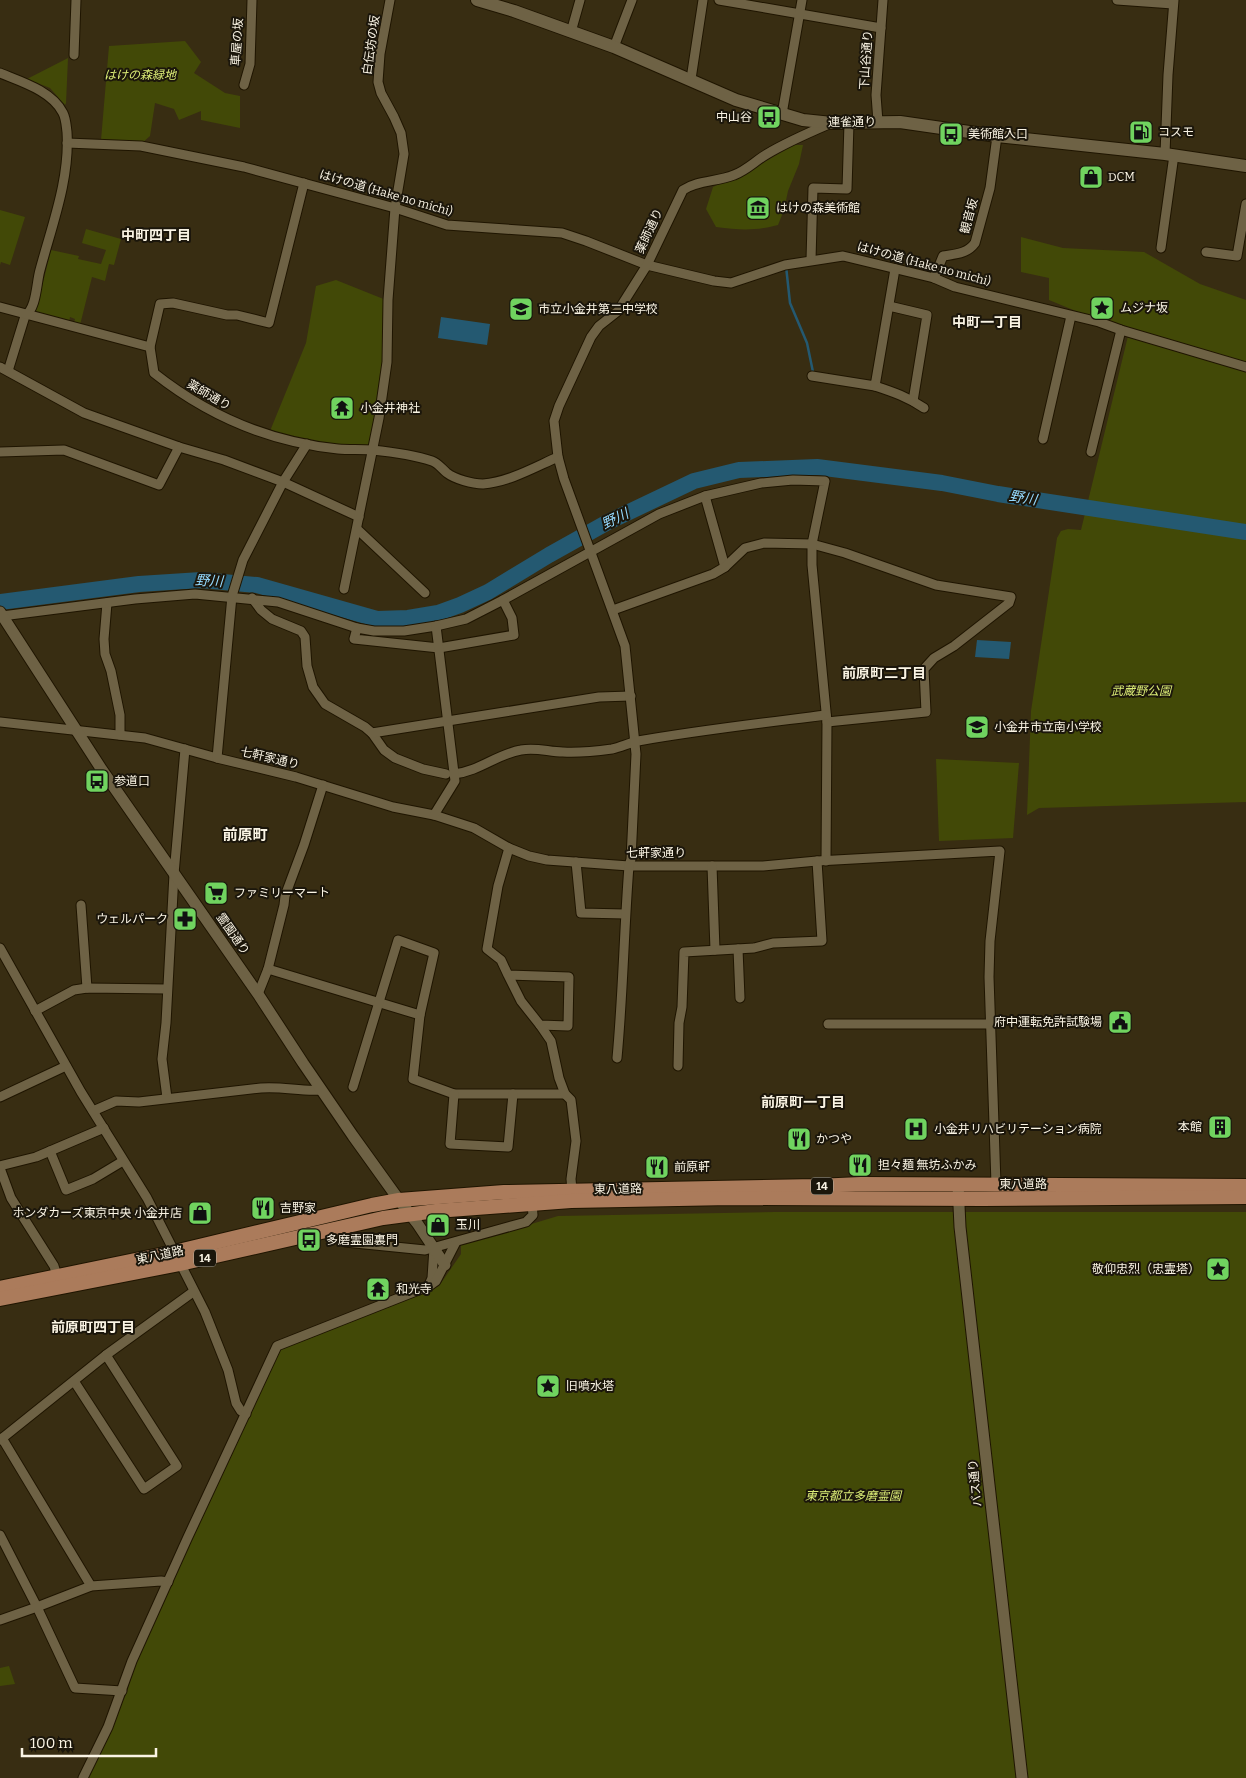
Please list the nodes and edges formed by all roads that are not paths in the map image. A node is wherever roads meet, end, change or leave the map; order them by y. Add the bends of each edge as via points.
1 (76, 0) edge
2 (252, 0) edge
3 (390, 0) edge
4 (477, 0) edge
5 (580, 0) edge
6 (632, 0) edge
7 (703, 0) edge
8 (719, 0) edge
9 (802, 0) edge
10 (883, 0) edge
11 (1117, 0) edge
12 (1173, 2) edge
13 (799, 14) junction
14 (881, 28) junction
15 (571, 32) junction
16 (614, 47) junction
17 (74, 55) dead end
18 (0, 73) edge
19 (691, 79) junction
20 (244, 85) dead end
21 (782, 114) junction
22 (832, 122) junction
23 (849, 122) junction
24 (878, 122) junction
25 (996, 136) junction
26 (67, 143) junction
27 (1169, 154) junction
28 (1246, 166) edge
29 (304, 183) junction
30 (1246, 204) edge
31 (395, 208) junction
32 (1161, 248) dead end
33 (1206, 252) dead end
34 (812, 260) junction
35 (647, 265) junction
36 (894, 268) junction
37 (934, 278) junction
38 (889, 306) junction
39 (0, 307) edge
40 (28, 314) junction
41 (1071, 316) junction
42 (1121, 330) junction
43 (150, 347) junction
44 (1246, 367) edge
45 (4, 369) edge
46 (812, 376) dead end
47 (874, 386) junction
48 (913, 401) junction
49 (924, 408) dead end
50 (1043, 439) dead end
51 (307, 444) junction
52 (179, 447) junction
53 (373, 450) junction
54 (0, 452) edge
55 (1091, 452) dead end
56 (558, 457) junction
57 (283, 482) junction
58 (704, 496) junction
59 (359, 518) junction
60 (356, 529) junction
61 (812, 544) junction
62 (590, 551) junction
63 (725, 567) junction
64 (344, 589) dead end
65 (425, 593) dead end
66 (232, 596) junction
67 (252, 598) junction
68 (503, 600) junction
69 (107, 603) junction
70 (613, 610) junction
71 (1, 614) edge
72 (436, 626) junction
73 (357, 628) junction
74 (439, 648) junction
75 (631, 696) junction
76 (827, 719) junction
77 (448, 721) junction
78 (0, 722) edge
79 (78, 732) junction
80 (372, 733) junction
81 (120, 735) junction
82 (636, 742) junction
83 (185, 749) junction
84 (217, 758) junction
85 (450, 774) junction
86 (323, 785) junction
87 (434, 815) junction
88 (509, 848) junction
89 (822, 861) junction
90 (576, 862) junction
91 (629, 866) junction
92 (712, 866) junction
93 (174, 874) junction
94 (80, 905) dead end
95 (625, 914) junction
96 (0, 948) edge
97 (738, 949) junction
98 (715, 950) junction
99 (268, 968) junction
100 (508, 975) junction
101 (87, 988) junction
102 (167, 988) junction
103 (258, 994) junction
104 (740, 998) dead end
105 (379, 1002) junction
106 (35, 1011) junction
107 (420, 1015) junction
108 (828, 1024) dead end
109 (990, 1024) junction
110 (540, 1025) junction
111 (617, 1058) dead end
112 (66, 1066) junction
113 (678, 1066) dead end
114 (354, 1087) dead end
115 (322, 1090) junction
116 (454, 1094) junction
117 (513, 1094) junction
118 (565, 1094) junction
119 (0, 1097) edge
120 (167, 1098) junction
121 (93, 1111) junction
122 (104, 1128) junction
123 (50, 1151) junction
124 (123, 1161) junction
125 (0, 1167) edge
126 (958, 1184) junction
127 (993, 1184) junction
128 (1246, 1186) edge
129 (572, 1190) junction
130 (1246, 1197) edge
131 (958, 1199) junction
132 (1063, 1199) junction
133 (398, 1200) junction
134 (532, 1204) junction
135 (410, 1214) junction
136 (336, 1228) junction
137 (456, 1242) junction
138 (434, 1248) junction
139 (177, 1258) junction
140 (445, 1265) junction
141 (57, 1276) junction
142 (429, 1286) junction
143 (0, 1288) edge
144 (193, 1292) junction
145 (0, 1299) edge
146 (106, 1355) junction
147 (74, 1381) junction
148 (246, 1414) junction
149 (1, 1439) edge
150 (0, 1534) edge
151 (168, 1582) junction
152 (91, 1586) junction
153 (37, 1607) junction
154 (0, 1620) edge
155 (122, 1691) junction
156 (83, 1778) edge
157 (1022, 1778) edge

1 - 17 street
2 - 20 street, 車屋の坂 via 250,64
3 - 31 street, 白伝坊の坂 via 378,82 380,93 401,133 404,154
4 - 15 main road, 連雀通り via 514,6
5 - 15 street
6 - 16 street
7 - 19 street
8 - 13 street
9 - 13 street
10 - 14 street, 下山谷通り
11 - 12 street
12 - 27 street via 1168,75
13 - 14 street
13 - 21 street
14 - 24 street, 下山谷通り via 876,96
15 - 16 main road, 連雀通り
16 - 19 main road, 連雀通り
18 - 26 street via 35,88 56,103 64,114
19 - 21 main road, 連雀通り via 736,100
21 - 22 main road, 連雀通り via 803,120
22 - 23 main road, 連雀通り
22 - 35 street, 薬師通り via 794,139 734,175 692,184 683,190
23 - 24 main road, 連雀通り
23 - 34 street via 847,188 813,188
24 - 25 main road, 連雀通り via 900,122
25 - 27 main road, 連雀通り
25 - 37 street, 観音坂 via 990,188 975,243 961,253 943,256
26 - 29 street, はけの道 (Hake no michi) via 141,146
26 - 40 street via 58,210
27 - 28 main road, 連雀通り
27 - 32 street
29 - 31 street, はけの道 (Hake no michi)
29 - 43 street via 269,323 173,303 160,304
30 - 33 street via 1238,256
31 - 35 street, はけの道 (Hake no michi) via 448,225 562,233
31 - 53 street, 白伝坊の坂 via 387,362
34 - 35 street, はけの道 (Hake no michi) via 784,265 731,283
34 - 36 street, はけの道 (Hake no michi) via 843,256
35 - 56 street, 薬師通り via 618,310 599,326 576,369 554,421
36 - 37 street, はけの道 (Hake no michi)
36 - 38 street
37 - 41 street, はけの道 (Hake no michi) via 955,287
38 - 47 street
38 - 48 street via 926,315
39 - 40 street
40 - 43 street
40 - 45 street
41 - 42 street, はけの道 (Hake no michi)
41 - 50 street
42 - 44 street, はけの道 (Hake no michi)
42 - 55 street
43 - 51 street, 薬師通り via 154,373 173,389 222,418
45 - 52 street via 84,413
46 - 47 street
47 - 48 street
48 - 49 street
51 - 53 street, 薬師通り
51 - 57 street
52 - 54 street via 159,485 64,450
52 - 57 street
53 - 56 street, 薬師通り via 435,461 448,474 481,484 501,481
53 - 59 street, 白伝坊の坂
56 - 62 street
57 - 59 street
57 - 66 street via 242,562
58 - 61 street via 761,483 825,481
58 - 62 street via 659,514
58 - 63 street
59 - 60 street, 白伝坊の坂
60 - 64 street, 白伝坊の坂
60 - 65 street
61 - 63 street via 764,543 745,548
61 - 76 street
61 - 76 street via 936,585 1011,597 1003,608 934,658 924,669 926,712
62 - 68 street
62 - 70 street
63 - 70 street
66 - 67 street
66 - 69 street via 188,594
66 - 84 street
67 - 73 street via 278,602
67 - 80 street via 272,619 301,631 305,637 306,666 313,687 326,704
68 - 72 street via 466,619
68 - 74 street via 512,618 514,635
69 - 71 street
69 - 81 street via 105,654 120,715
70 - 75 street via 625,646
71 - 79 street, 霊園通り
72 - 73 street via 404,631
72 - 74 street
73 - 74 street via 354,639
74 - 77 street
75 - 77 street
75 - 82 street
76 - 82 street via 759,722
76 - 89 street
77 - 80 street
77 - 85 street
78 - 79 street, 七軒家通り
79 - 81 street, 七軒家通り
79 - 93 street, 霊園通り
80 - 85 street via 384,750 395,758 423,769
81 - 83 street, 七軒家通り via 146,738
82 - 85 street via 613,749 577,752 524,749 506,753 474,770
82 - 91 street
83 - 84 street, 七軒家通り
83 - 93 street
84 - 86 street, 七軒家通り
85 - 87 street via 455,781
86 - 87 street, 七軒家通り via 393,807
86 - 99 street via 285,896
87 - 88 street, 七軒家通り via 474,828
88 - 90 street, 七軒家通り via 538,858
88 - 100 street via 498,886 487,949 501,960
89 - 92 street, 七軒家通り
89 - 97 street via 822,940
89 - 109 street, 七軒家通り via 1000,851 990,941
90 - 91 street, 七軒家通り
90 - 95 street via 581,913
91 - 92 street, 七軒家通り
91 - 95 street
92 - 98 street
93 - 102 street
93 - 103 street, 霊園通り
94 - 101 street
95 - 111 street
96 - 106 street
97 - 98 street
97 - 104 street
98 - 113 street via 684,952
99 - 103 street
99 - 105 street
100 - 110 street via 521,1001
100 - 110 street via 569,978 568,1026
101 - 102 street
101 - 106 street via 74,990
102 - 120 street via 162,1059
103 - 115 street, 霊園通り
105 - 107 street
105 - 107 street via 398,940 434,952
105 - 114 street
106 - 112 street
107 - 116 street via 413,1079
108 - 109 street
109 - 127 street, 七軒家通り
110 - 118 street via 551,1041
112 - 119 street
112 - 121 street
115 - 120 street via 273,1087
115 - 133 street, 霊園通り
116 - 117 street
116 - 117 street via 450,1144 508,1147
117 - 118 street
118 - 129 street via 571,1100 576,1134
120 - 121 street via 116,1101
121 - 122 street
122 - 123 street
122 - 124 street
123 - 124 street via 66,1190
123 - 125 street
124 - 139 street via 147,1198
125 - 141 street via 11,1198
126 - 127 main road, 東八道路 / 14
126 - 129 main road, 東八道路 / 14
126 - 131 street, バス通り
127 - 128 main road, 東八道路 / 14
127 - 132 main road via 990,1188 995,1193
129 - 133 main road, 東八道路 / 14
130 - 132 main road, 東八道路 / 14
131 - 132 main road, 東八道路 / 14
131 - 134 main road, 東八道路 / 14 via 790,1197
131 - 157 street, バス通り
133 - 135 street, 霊園通り
133 - 139 main road, 東八道路 / 14
134 - 135 main road, 東八道路 / 14
134 - 137 street via 533,1215 526,1222
135 - 136 main road, 東八道路 / 14
135 - 138 street, 霊園通り
136 - 138 street via 339,1238 345,1242 425,1250
136 - 139 main road, 東八道路 / 14
137 - 138 street
137 - 140 street
138 - 140 street, 霊園通り
138 - 142 street
139 - 141 main road, 東八道路 / 14
139 - 144 street
139 - 145 main road, 東八道路 / 14
140 - 142 street via 436,1281
141 - 143 main road, 東八道路 / 14
142 - 148 street via 277,1346
144 - 146 street
144 - 148 street via 218,1343 236,1403
146 - 147 street
146 - 147 street via 177,1466 144,1489
147 - 149 street
148 - 151 street
149 - 152 street
150 - 153 street
151 - 152 street
151 - 155 street
152 - 153 street
153 - 154 street
153 - 155 street via 75,1688
155 - 156 street

